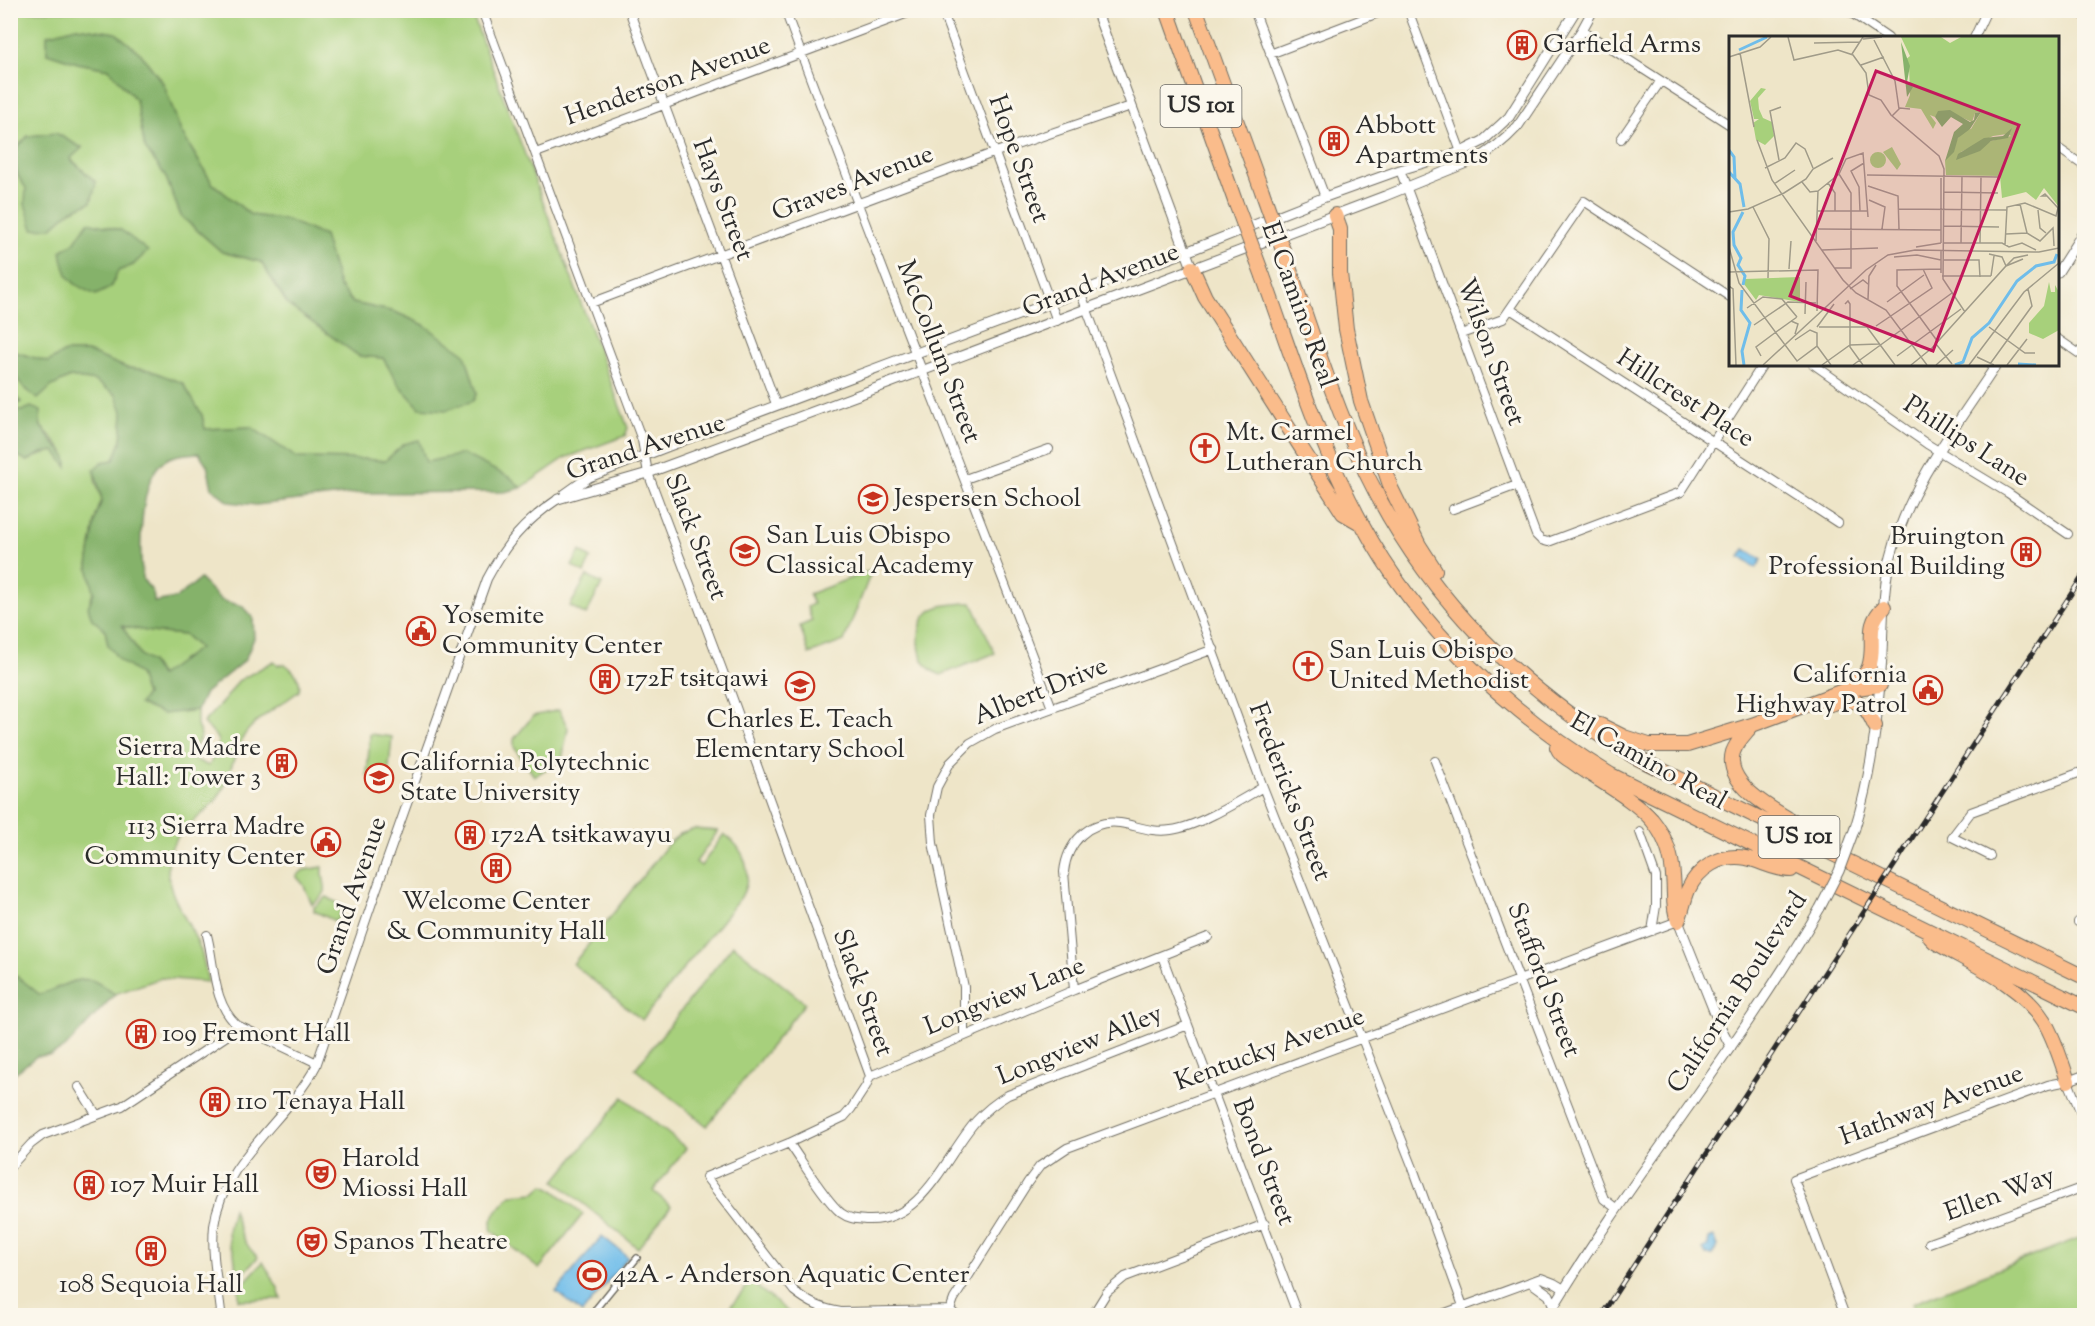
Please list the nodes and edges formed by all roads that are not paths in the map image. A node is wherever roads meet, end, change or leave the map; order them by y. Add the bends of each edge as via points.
1 (629, 10) edge
2 (785, 10) edge
3 (916, 10) edge
4 (942, 10) edge
5 (1096, 10) edge
6 (1167, 10) edge
7 (1196, 10) edge
8 (1254, 10) edge
9 (1386, 10) edge
10 (1408, 10) edge
11 (1576, 10) edge
12 (1593, 10) edge
13 (1847, 10) edge
14 (1987, 10) edge
15 (2077, 10) edge
16 (483, 13) dead end
17 (2085, 15) edge
18 (1568, 22) junction
19 (1582, 30) junction
20 (1885, 36) edge
21 (1975, 36) edge
22 (801, 54) junction
23 (1270, 54) junction
24 (1660, 82) junction
25 (664, 105) junction
26 (1131, 105) junction
27 (1729, 124) edge
28 (1621, 139) dead end
29 (2059, 149) edge
30 (1461, 152) junction
31 (536, 153) junction
32 (993, 153) junction
33 (2085, 166) edge
34 (1400, 170) junction
35 (1406, 187) junction
36 (1324, 197) junction
37 (857, 205) junction
38 (1335, 215) junction
39 (2085, 231) edge
40 (1186, 252) junction
41 (721, 256) junction
42 (1192, 268) junction
43 (2059, 270) edge
44 (1080, 291) junction
45 (1729, 296) edge
46 (1049, 302) junction
47 (591, 303) junction
48 (1510, 309) junction
49 (1087, 310) junction
50 (1057, 321) junction
51 (1461, 334) junction
52 (2059, 340) edge
53 (916, 352) junction
54 (2085, 357) edge
55 (1762, 366) edge
56 (1816, 366) edge
57 (1995, 366) edge
58 (923, 371) junction
59 (776, 404) junction
60 (1714, 442) junction
61 (1049, 449) dead end
62 (1941, 451) junction
63 (644, 456) junction
64 (648, 473) junction
65 (965, 479) junction
66 (1517, 485) junction
67 (558, 499) junction
68 (1453, 509) dead end
69 (1838, 523) dead end
70 (1362, 524) junction
71 (2068, 534) dead end
72 (1453, 607) junction
73 (1884, 607) junction
74 (1214, 650) junction
75 (1880, 685) junction
76 (1848, 689) junction
77 (1052, 708) junction
78 (1772, 718) junction
79 (1577, 721) junction
80 (1752, 725) junction
81 (1875, 726) junction
82 (1552, 737) junction
83 (1435, 761) dead end
84 (2085, 771) edge
85 (1263, 787) junction
86 (1640, 832) dead end
87 (1990, 856) dead end
88 (1847, 861) junction
89 (1801, 869) junction
90 (1678, 921) junction
91 (1918, 924) junction
92 (1652, 931) junction
93 (207, 934) dead end
94 (1208, 938) dead end
95 (2024, 947) junction
96 (1161, 957) junction
97 (2085, 966) edge
98 (2085, 977) edge
99 (1521, 981) junction
100 (1074, 990) junction
101 (2085, 1007) edge
102 (237, 1025) junction
103 (1188, 1025) junction
104 (964, 1036) junction
105 (1362, 1039) junction
106 (1731, 1047) junction
107 (317, 1063) junction
108 (2085, 1074) edge
109 (870, 1076) junction
110 (2068, 1081) junction
111 (79, 1088) dead end
112 (1215, 1094) junction
113 (96, 1114) junction
114 (2085, 1121) edge
115 (789, 1143) junction
116 (10, 1167) edge
117 (2085, 1187) edge
118 (1617, 1209) junction
119 (1264, 1224) junction
120 (1929, 1243) dead end
121 (637, 1258) dead end
122 (1531, 1282) junction
123 (1564, 1289) junction
124 (1463, 1306) junction
125 (1554, 1306) junction
126 (950, 1310) junction
127 (219, 1314) edge
128 (590, 1316) edge
129 (957, 1316) edge
130 (1092, 1316) edge
131 (1298, 1316) edge
132 (1437, 1316) edge
133 (1548, 1316) edge
134 (1845, 1316) edge

1 - 25 street, Hays Street
2 - 22 street, McCollum Street
3 - 22 street, Henderson Avenue
4 - 32 street, Hope Street
5 - 26 street
6 - 70 highway, El Camino Real / US 101, bridge via 1327,449
7 - 72 highway, El Camino Real / US 101, bridge via 1340,410 1368,475 1401,536
8 - 23 street
9 - 23 street
10 - 30 street
11 - 18 street, Grand Avenue
12 - 19 street, Grand Avenue
13 - 20 street
14 - 21 street
15 - 17 street
16 - 31 street, Slack Street
18 - 19 street
18 - 30 street, Grand Avenue via 1509,117 1484,141
19 - 24 street
19 - 35 street, Grand Avenue via 1505,140 1476,159
22 - 25 street, Henderson Avenue
22 - 37 street, McCollum Street
23 - 36 street
24 - 27 street
24 - 28 street
25 - 31 street, Henderson Avenue
25 - 41 street, Hays Street
26 - 32 street, Graves Avenue
26 - 40 street
29 - 33 street
30 - 34 street, Grand Avenue
31 - 47 street, Slack Street
32 - 37 street, Graves Avenue
32 - 46 street, Hope Street
34 - 35 street, Wilson Street
34 - 36 street, Grand Avenue
35 - 38 street, Grand Avenue
35 - 51 street, Wilson Street
36 - 38 street
36 - 40 street, Grand Avenue
37 - 41 street, Graves Avenue
37 - 53 street, McCollum Street
38 - 42 street, Grand Avenue
38 - 72 highway via 1340,229 1346,329 1369,429 1400,507 1443,581
39 - 43 street
40 - 42 street
40 - 44 street, Grand Avenue
41 - 47 street, Graves Avenue
41 - 59 street, Hays Street
42 - 49 street, Grand Avenue
42 - 70 highway via 1205,297 1343,513
44 - 46 street, Grand Avenue
44 - 49 street, Fredericks Street
45 - 48 street via 1584,201
46 - 50 street, Hope Street
46 - 53 street, Grand Avenue
47 - 63 street, Slack Street via 642,440
48 - 51 street via 1503,319
48 - 60 street, Hillcrest Place
49 - 50 street, Grand Avenue
49 - 74 street, Fredericks Street
50 - 58 street, Grand Avenue
51 - 66 street, Wilson Street
52 - 54 street
53 - 58 street, McCollum Street
53 - 59 street, Grand Avenue
55 - 60 street
56 - 62 street, Phillips Lane
57 - 62 street, California Boulevard
58 - 64 street, Grand Avenue
58 - 65 street, McCollum Street
59 - 63 street, Grand Avenue
60 - 66 street, Wilson Street via 1681,492 1548,542 1536,535
60 - 69 street, Hillcrest Place
61 - 65 street
62 - 71 street, Phillips Lane
62 - 73 street, California Boulevard via 1920,482 1897,535 1889,562
63 - 64 street, Slack Street
63 - 67 street, Grand Avenue via 589,477
64 - 67 street, Grand Avenue
64 - 109 street, Slack Street
65 - 77 street, McCollum Street
66 - 68 street
67 - 107 street, Grand Avenue via 517,532 487,579
70 - 82 highway, El Camino Real / US 101 via 1388,566 1445,639 1485,681
72 - 79 highway, El Camino Real / US 101 via 1516,672
73 - 75 street, California Boulevard
73 - 76 highway via 1872,626 1868,669
74 - 77 street, Albert Drive
74 - 85 street, Fredericks Street
75 - 76 highway
75 - 81 street, California Boulevard
76 - 78 highway
77 - 104 street, Albert Drive via 995,729 970,743 950,763 937,787 931,815 933,843 964,987
78 - 80 highway
78 - 81 highway via 1788,720 1852,699 1864,707
79 - 80 highway via 1600,724 1636,742 1664,747 1698,743
79 - 88 highway, El Camino Real / US 101 via 1635,757
80 - 88 highway via 1736,744 1732,759 1741,783 1756,798 1825,841
81 - 106 street, California Boulevard, bridge via 1869,777 1839,871 1794,951
82 - 89 highway, El Camino Real / US 101 via 1620,780
82 - 90 highway via 1559,752 1642,810 1658,829 1669,852
83 - 99 street, Stafford Street
84 - 87 street via 1971,812 1952,837
85 - 100 street via 1184,827 1158,831 1107,823 1090,829 1074,843 1068,851 1064,872
85 - 105 street, Fredericks Street
86 - 92 street via 1656,877
88 - 95 highway, El Camino Real / US 101
89 - 90 highway via 1786,870 1744,857 1716,861 1694,880
89 - 91 highway, El Camino Real / US 101
90 - 92 street, Kentucky Avenue
90 - 106 street
91 - 101 highway, El Camino Real / US 101
91 - 110 highway via 1935,942 2031,1004 2048,1029
92 - 99 street, Kentucky Avenue
93 - 102 street via 219,999
94 - 96 street, Longview Lane
95 - 97 highway
95 - 98 highway, El Camino Real / US 101
96 - 100 street, Longview Lane
96 - 103 street, Bond Street
99 - 105 street, Kentucky Avenue
99 - 118 street, Stafford Street via 1604,1199
100 - 104 street, Longview Lane
102 - 107 street
102 - 113 street via 134,1099
103 - 112 street, Bond Street
103 - 115 street, Longview Alley via 996,1102 976,1121 919,1199 887,1219 854,1219 839,1211
104 - 109 street, Longview Lane
105 - 112 street, Kentucky Avenue
105 - 124 street, Fredericks Street
106 - 118 street, California Boulevard
107 - 127 street, Grand Avenue via 304,1086 232,1175 222,1195 213,1248
108 - 110 street, Hathway Avenue
109 - 115 street via 844,1117
110 - 114 street
110 - 134 street, Hathway Avenue via 1794,1179
111 - 113 street
112 - 119 street, Bond Street
112 - 126 street, Kentucky Avenue via 1067,1148 1040,1166
113 - 116 street via 43,1135
115 - 126 street via 706,1177 794,1291 807,1302 841,1312
117 - 120 street, Ellen Way
118 - 123 street, California Boulevard
119 - 130 street via 1125,1277 1107,1292
119 - 131 street, Bond Street
121 - 128 street
122 - 123 street via 1541,1278
122 - 124 street
122 - 125 street via 1549,1295
123 - 125 street, California Boulevard
124 - 132 street
125 - 133 street, California Boulevard
126 - 129 street

